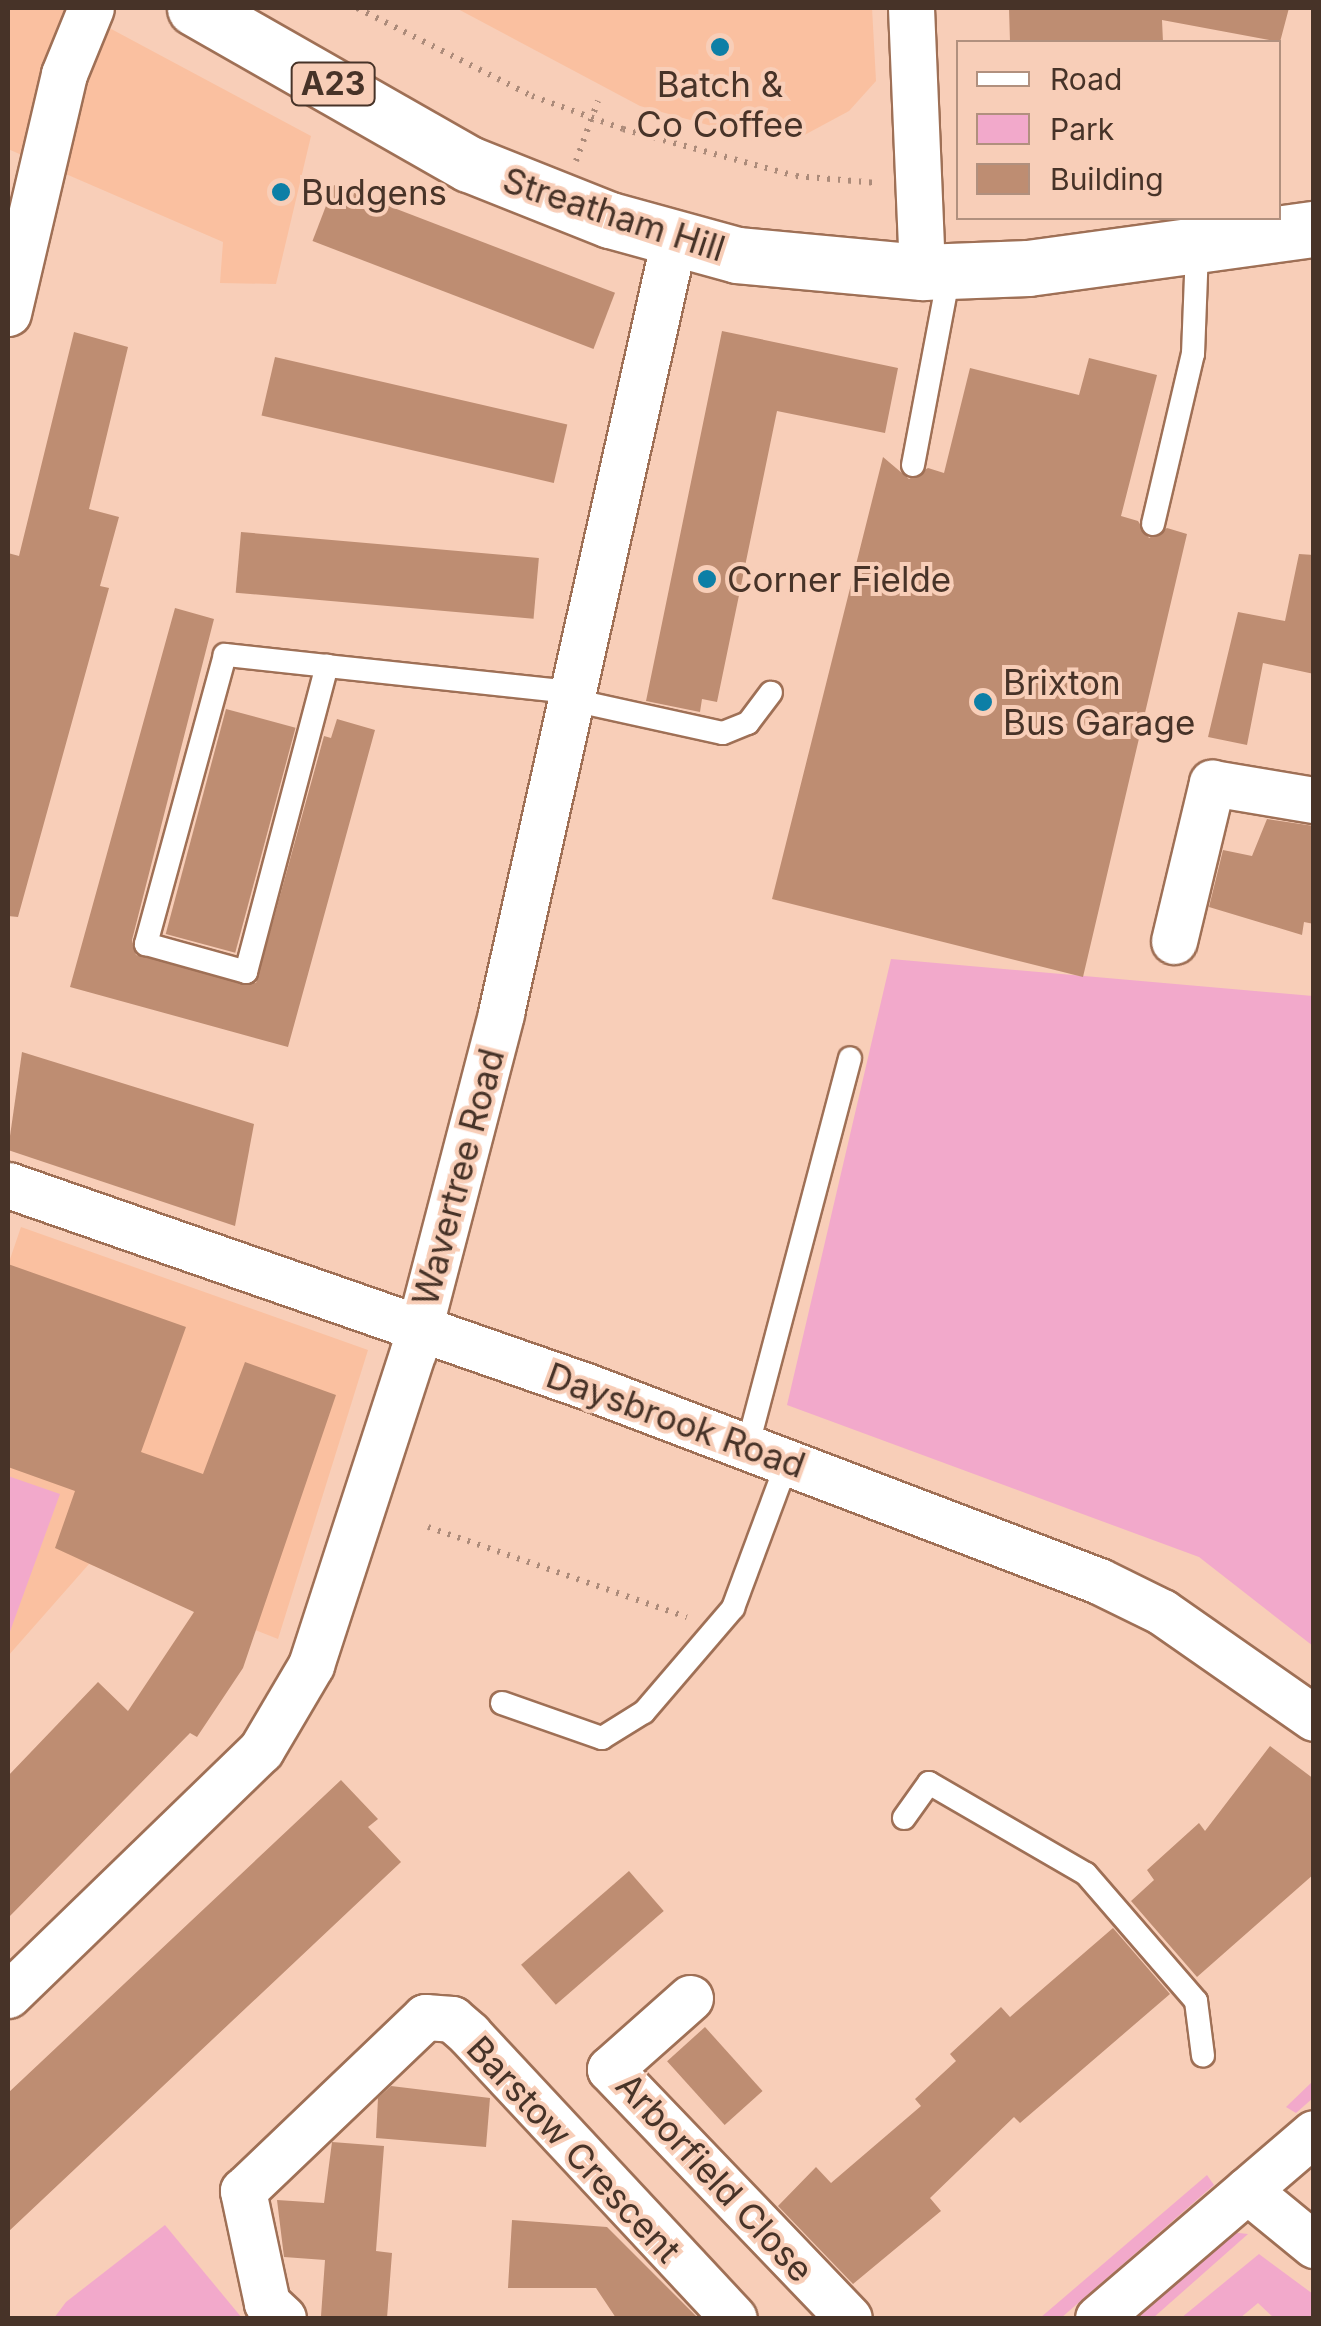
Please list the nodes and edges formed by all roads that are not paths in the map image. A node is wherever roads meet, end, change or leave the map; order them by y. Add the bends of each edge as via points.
1 (90, 8) edge
2 (195, 8) edge
3 (911, 8) edge
4 (1314, 229) edge
5 (674, 239) junction
6 (1197, 248) junction
7 (936, 271) junction
8 (8, 312) edge
9 (912, 465) dead end
10 (1153, 524) dead end
11 (326, 666) junction
12 (770, 693) dead end
13 (578, 697) junction
14 (1314, 800) edge
15 (1174, 941) dead end
16 (850, 1058) dead end
17 (8, 1186) edge
18 (419, 1329) junction
19 (767, 1455) junction
20 (502, 1703) dead end
21 (1314, 1718) edge
22 (904, 1818) dead end
23 (8, 1995) edge
24 (690, 1998) dead end
25 (1204, 2056) dead end
26 (1314, 2133) edge
27 (1247, 2190) junction
28 (1314, 2245) edge
29 (283, 2318) edge
30 (734, 2318) edge
31 (850, 2318) edge
32 (1098, 2318) edge

1 - 8 street via 68,62
2 - 5 highway, Streatham Hill / A23 via 470,164
3 - 7 street via 915,111
4 - 6 highway, Streatham Hill / A23
5 - 7 highway, Streatham Hill / A23 via 769,259
5 - 13 street, Wavertree Road
6 - 7 highway, Streatham Hill / A23
6 - 10 lane via 1192,354
7 - 9 lane
11 - 11 lane via 225,655 146,944 246,972
11 - 13 lane
12 - 13 lane via 748,723 723,733
13 - 18 street, Wavertree Road
14 - 15 street via 1212,783
16 - 19 lane
17 - 18 street, Daysbrook Road
18 - 19 street, Daysbrook Road
18 - 23 street, Wavertree Road via 311,1665 281,1725
19 - 20 lane via 756,1559 716,1627 644,1712 602,1738
19 - 21 street, Daysbrook Road via 1099,1580 1162,1612
22 - 25 lane via 930,1782 1086,1874 1196,2001
24 - 31 street, Arborfield Close via 610,2070
26 - 27 street
27 - 28 street
27 - 32 street
29 - 30 street, Barstow Crescent via 267,2303 244,2191 425,2017 452,2019 469,2034

